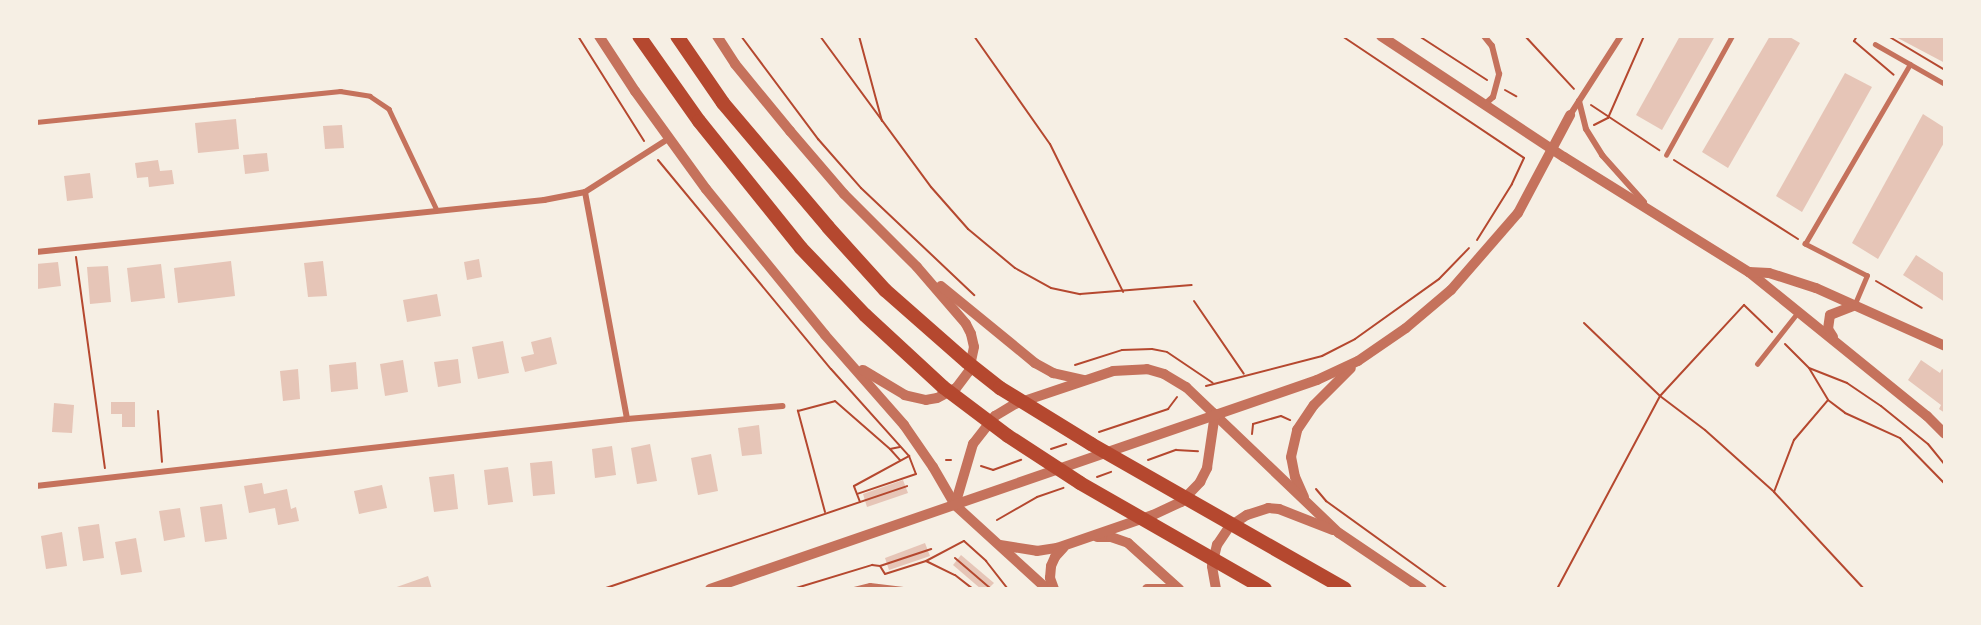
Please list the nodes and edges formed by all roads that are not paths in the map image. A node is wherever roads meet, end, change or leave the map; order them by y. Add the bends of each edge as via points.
1 (599, 36) edge
2 (639, 36) edge
3 (677, 36) edge
4 (717, 36) edge
5 (1381, 36) edge
6 (1484, 36) edge
7 (1621, 36) edge
8 (1732, 36) edge
9 (1875, 44) dead end
10 (1910, 64) junction
11 (1945, 84) edge
12 (1579, 101) junction
13 (1484, 105) junction
14 (1570, 115) joint
15 (36, 122) edge
16 (668, 139) junction
17 (1551, 149) junction
18 (1666, 155) dead end
19 (585, 192) junction
20 (437, 210) junction
21 (1652, 212) junction
22 (36, 252) edge
23 (917, 267) junction
24 (1749, 272) junction
25 (1854, 306) junction
26 (1798, 312) junction
27 (1836, 342) junction
28 (1945, 346) edge
29 (845, 358) junction
30 (1358, 361) junction
31 (1757, 364) dead end
32 (1085, 380) junction
33 (783, 406) dead end
34 (1215, 414) junction
35 (627, 419) junction
36 (1945, 434) edge
37 (36, 486) edge
38 (1307, 502) junction
39 (954, 505) junction
40 (1339, 533) junction
41 (1087, 537) junction
42 (999, 544) junction
43 (1067, 544) junction
44 (710, 589) edge
45 (854, 589) edge
46 (903, 589) edge
47 (1047, 589) edge
48 (1054, 589) edge
49 (1147, 589) edge
50 (1169, 589) edge
51 (1179, 589) edge
52 (1216, 589) edge
53 (1265, 589) edge
54 (1345, 589) edge
55 (1422, 589) edge

1 - 16 street
2 - 53 highway via 699,121 801,248 934,379 1008,436 1090,489
3 - 54 highway via 723,103 828,227 885,290 967,362 1000,388 1091,444
4 - 23 street via 735,64 844,194
5 - 13 street
6 - 13 street via 1498,61 1497,86 1493,98
7 - 12 street
8 - 18 lane
9 - 10 lane
10 - 11 lane
10 - 25 lane via 1805,244 1867,276
12 - 14 street
12 - 21 street via 1586,129 1602,155
13 - 17 street
14 - 17 street
15 - 20 lane via 340,91 370,96 389,109
16 - 19 street
16 - 29 street
17 - 21 street
17 - 30 street via 1518,213 1451,290
19 - 20 street
19 - 35 street
20 - 22 street
21 - 24 street
23 - 29 street via 971,334 973,359 964,380 937,398 915,399
23 - 32 street via 1035,363 1053,373
24 - 25 street via 1794,280
24 - 26 street
25 - 27 street via 1830,315 1828,329
25 - 28 street
26 - 27 street
26 - 31 lane
27 - 36 street
29 - 39 street via 919,445
30 - 34 street via 1317,380
30 - 38 street via 1314,405 1297,430 1292,448 1293,467
32 - 34 street via 1131,368 1155,371 1180,383
32 - 39 street via 1015,404 995,416 973,444
33 - 35 street
34 - 38 street
34 - 39 street
34 - 41 street via 1207,468 1192,492 1169,509
35 - 37 street
38 - 40 street
39 - 42 street
39 - 44 street
40 - 52 street via 1280,509 1268,508 1247,515 1229,527 1217,545 1212,566
40 - 55 street
41 - 43 street
41 - 51 street via 1111,537 1128,543
42 - 43 street via 1037,551
42 - 47 street
43 - 48 street via 1051,566
45 - 46 lane via 870,585
49 - 50 street

